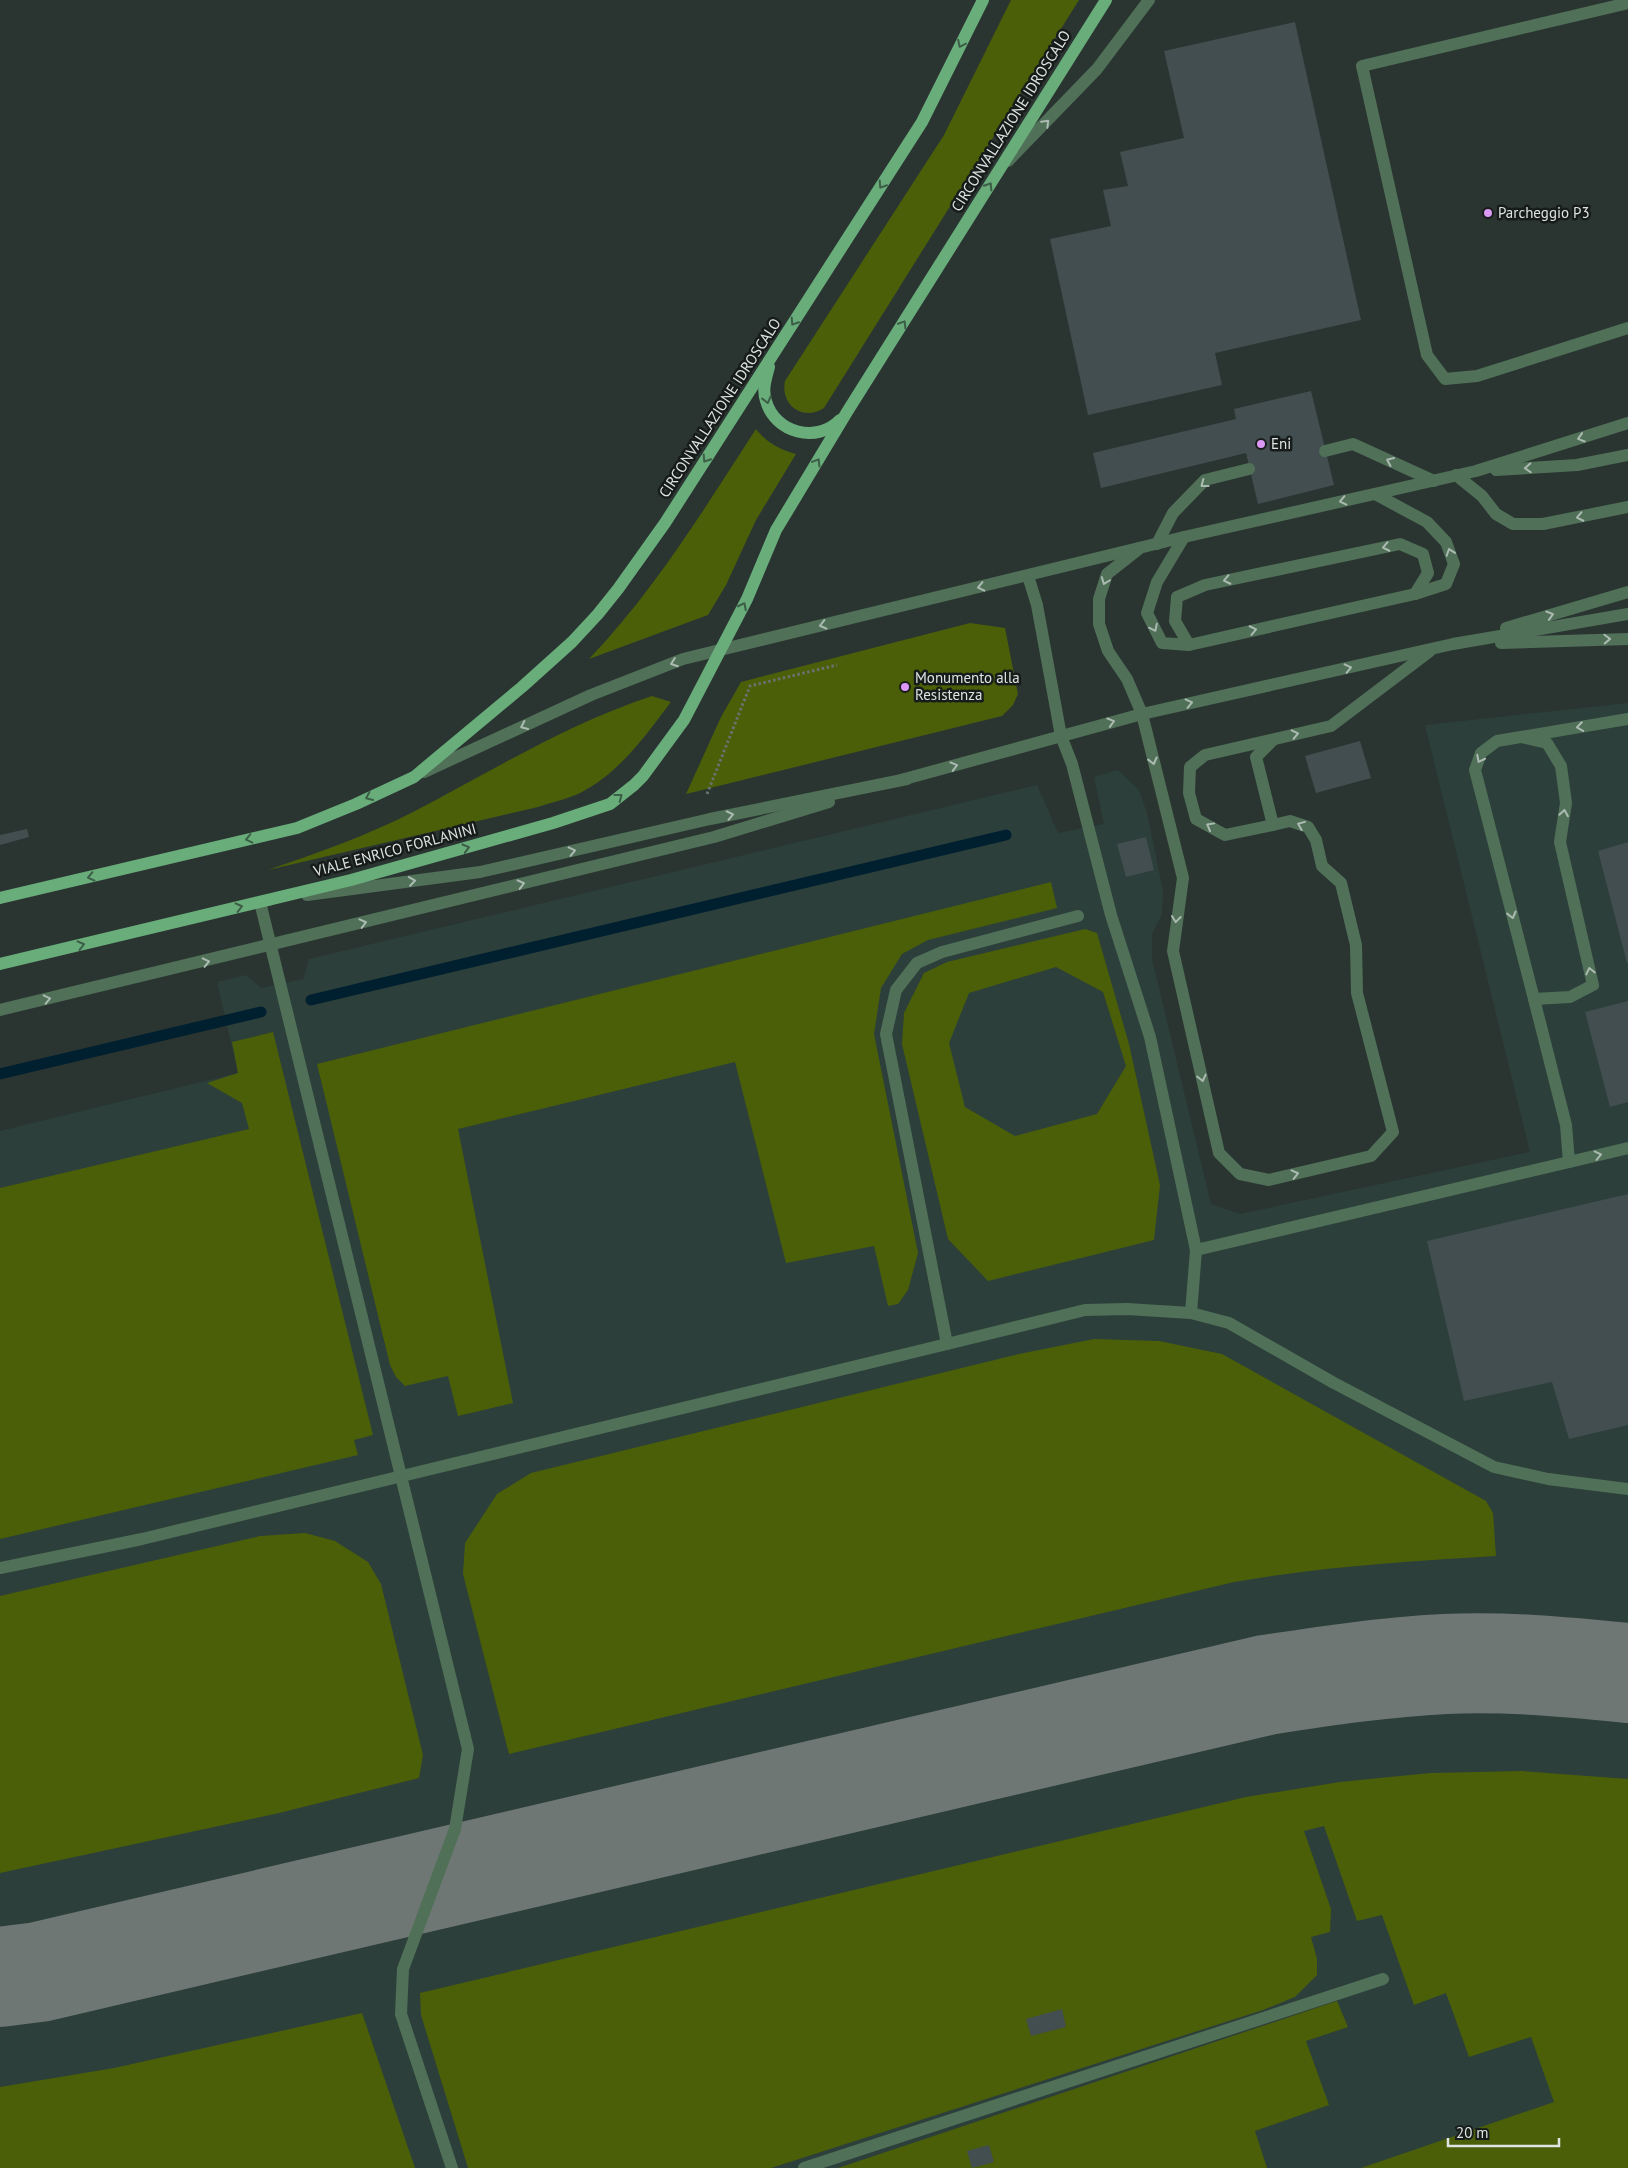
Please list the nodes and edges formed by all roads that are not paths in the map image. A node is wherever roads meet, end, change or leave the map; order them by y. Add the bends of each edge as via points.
1 (983, 0) edge
2 (1106, 0) edge
3 (1149, 0) edge
4 (1628, 3) edge
5 (999, 170) junction
6 (1628, 328) edge
7 (774, 353) junction
8 (847, 412) junction
9 (1628, 423) edge
10 (1325, 451) dead end
11 (1628, 455) edge
12 (1249, 469) dead end
13 (1476, 471) junction
14 (1456, 475) junction
15 (1434, 481) junction
16 (1375, 494) junction
17 (1628, 506) edge
18 (1184, 537) junction
19 (1157, 544) junction
20 (1140, 548) junction
21 (1028, 576) junction
22 (1628, 592) edge
23 (1415, 594) junction
24 (1628, 614) edge
25 (1628, 639) edge
26 (1453, 644) junction
27 (1189, 645) junction
28 (720, 649) junction
29 (1433, 649) junction
30 (1142, 714) junction
31 (1628, 719) edge
32 (1061, 736) junction
33 (1520, 737) junction
34 (1273, 740) junction
35 (414, 777) junction
36 (907, 778) junction
37 (1273, 825) junction
38 (0, 898) edge
39 (260, 902) junction
40 (1078, 916) dead end
41 (270, 946) junction
42 (0, 964) edge
43 (1534, 999) junction
44 (0, 1010) edge
45 (1628, 1148) edge
46 (1569, 1162) junction
47 (1196, 1250) junction
48 (1190, 1313) junction
49 (947, 1344) junction
50 (400, 1476) junction
51 (1628, 1489) edge
52 (0, 1568) edge
53 (1383, 1979) dead end
54 (452, 2168) edge
55 (804, 2168) edge

1 -> 7 main road, CIRCONVALLAZIONE IDROSCALO via 922,122
2 - 5 main road, CIRCONVALLAZIONE IDROSCALO
5 -> 3 lane via 1097,69
4 - 6 lane via 1362,66 1427,355 1445,379 1477,376
8 -> 5 main road, CIRCONVALLAZIONE IDROSCALO
7 -> 8 main road via 764,386 765,400 778,422 802,433 816,433 833,426
7 -> 35 main road, CIRCONVALLAZIONE IDROSCALO via 666,523 603,608 572,642 522,687
28 -> 8 main road, CIRCONVALLAZIONE IDROSCALO via 747,599 776,530
9 -> 13 lane
15 -> 10 lane via 1353,444
11 -> 13 lane via 1577,465
12 -> 19 lane via 1205,480 1173,513
13 - 14 lane
14 - 15 lane
17 -> 14 lane via 1543,524 1513,524 1496,514 1482,496
15 - 16 lane
16 -> 18 lane
23 -> 16 lane via 1446,584 1454,564 1446,542 1427,522
18 - 19 lane
18 -> 27 lane via 1157,582 1147,613 1162,643
19 - 20 lane
20 - 21 lane
20 -> 30 lane via 1107,574 1099,599 1099,624 1108,651 1127,678
21 -> 28 lane
21 - 32 lane via 1037,605
26 -> 22 lane
27 -> 23 lane
23 -> 27 lane via 1428,574 1422,554 1400,544 1204,585 1178,597 1175,621
24 - 26 lane
26 -> 25 lane
26 - 29 lane
28 -> 35 lane via 683,659 591,695
39 -> 28 main road, VIALE ENRICO FORLANINI via 544,826 610,804 643,776 684,720
30 -> 29 lane
34 -> 29 lane via 1331,726
32 -> 30 lane
30 -> 37 lane via 1183,878 1172,951 1219,1153 1240,1174 1270,1180 1371,1156 1393,1132 1357,993 1356,944 1341,883 1322,866 1316,840 1308,826 1290,821
31 -> 33 lane
36 -> 32 lane
32 - 47 lane via 1072,764 1111,914 1150,1037
33 -> 43 lane via 1497,741 1481,753 1475,770
43 -> 33 lane via 1570,997 1593,985 1560,842 1566,803 1561,766 1547,743
34 - 37 lane via 1256,757
37 -> 34 lane via 1224,834 1196,819 1189,793 1190,767 1205,755
35 -> 38 main road via 296,828
39 -> 36 lane via 480,872
41 -> 36 lane via 714,837
39 - 41 lane
42 -> 39 main road, VIALE ENRICO FORLANINI
40 - 49 lane via 942,952 917,963 896,990 886,1034
44 -> 41 lane
41 - 50 lane
43 - 46 lane via 1566,1125
46 -> 45 lane
46 - 47 lane
47 - 48 lane
48 - 49 lane via 1085,1310
48 - 51 lane via 1229,1323 1334,1383 1494,1467 1548,1479
49 - 50 lane
50 - 52 lane via 142,1538
50 - 54 lane via 468,1749 455,1829 403,1969 401,2006
53 - 55 lane

